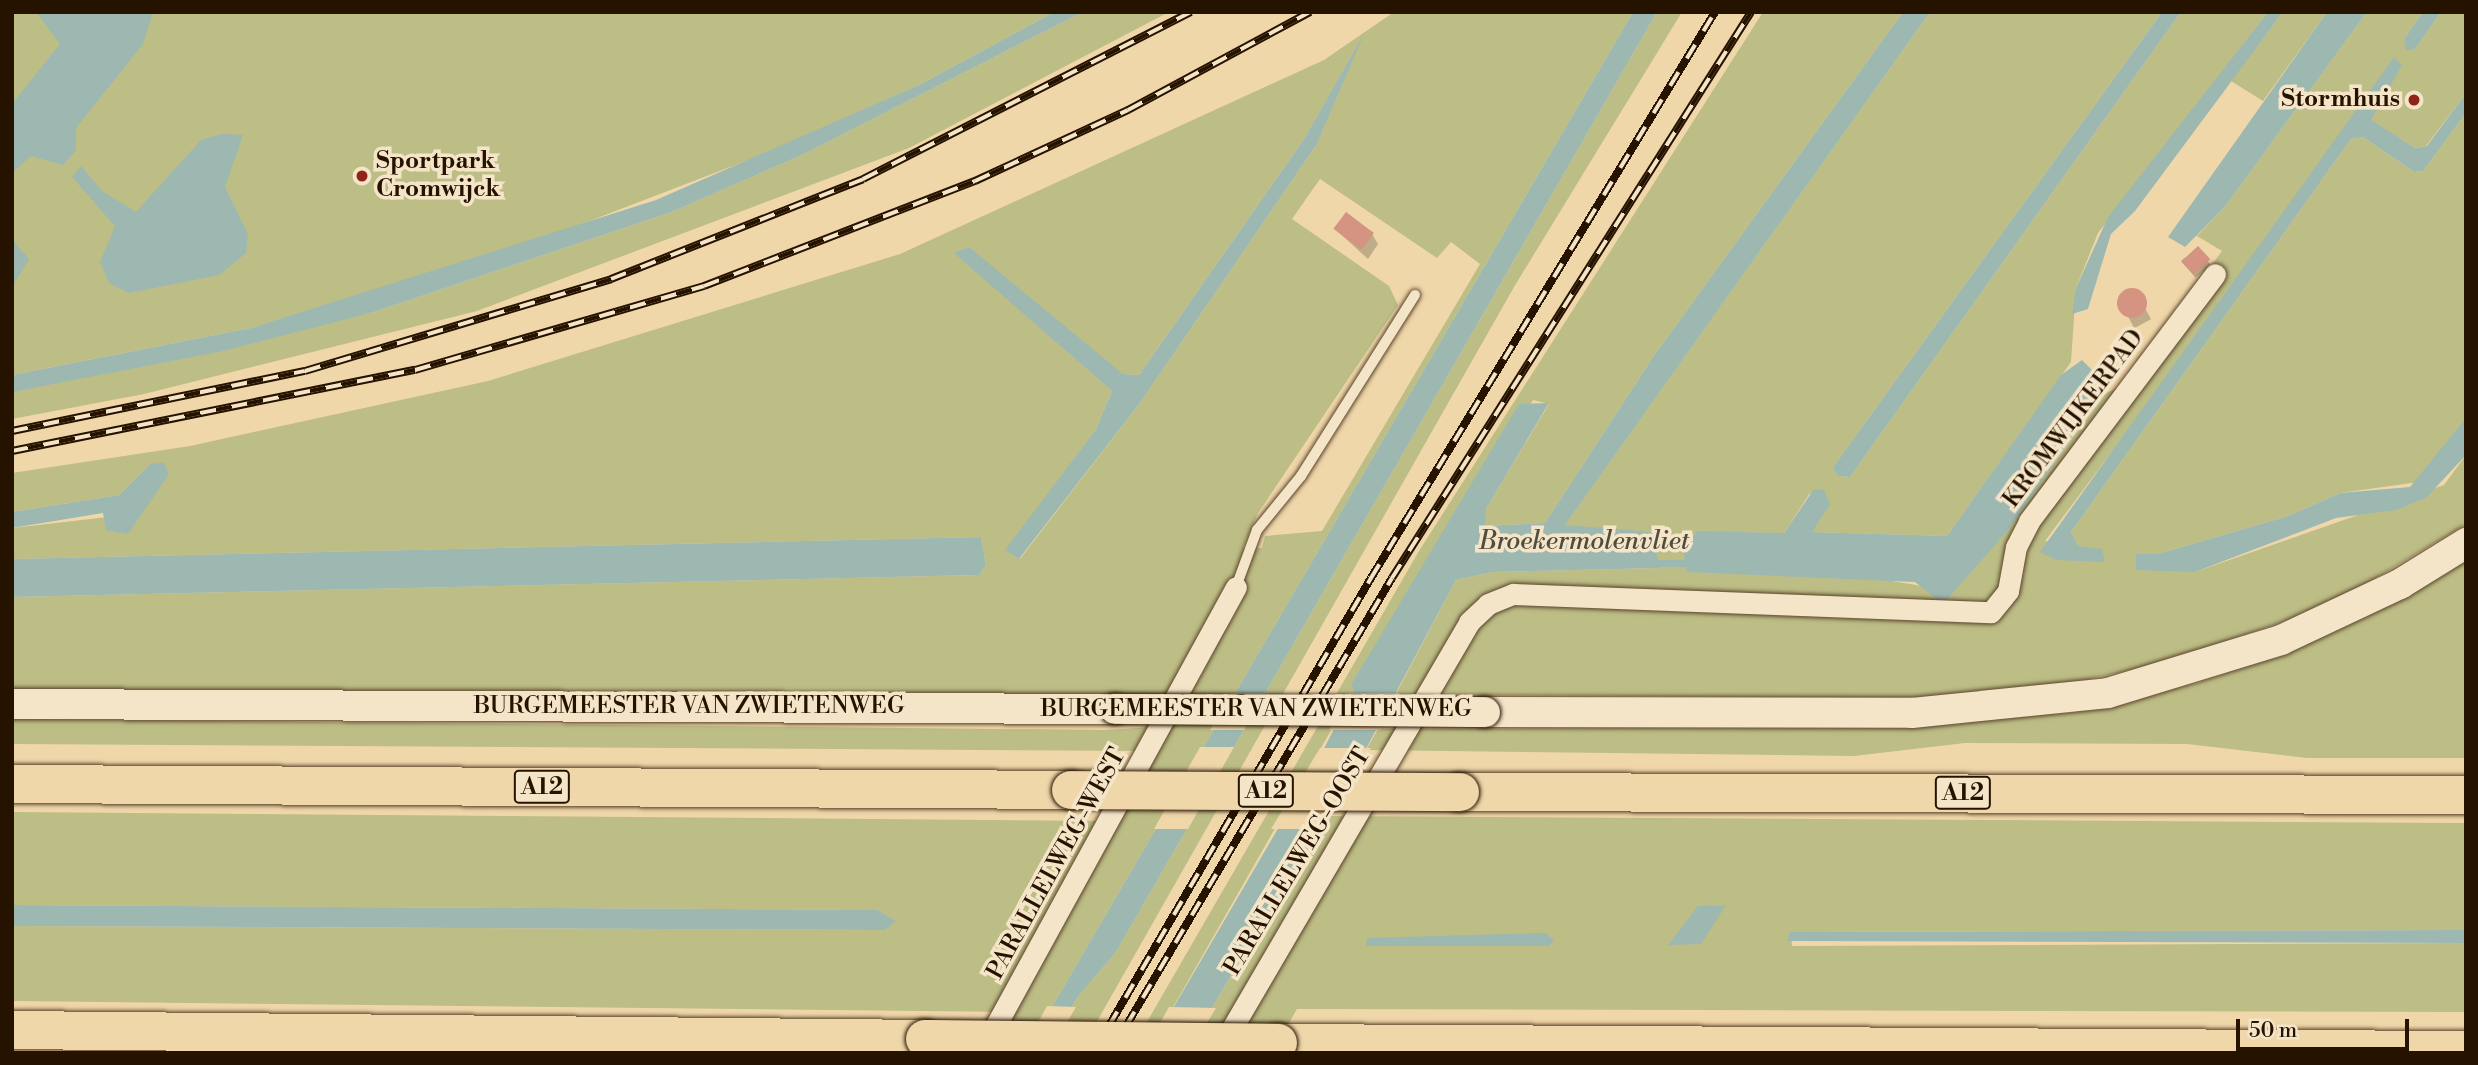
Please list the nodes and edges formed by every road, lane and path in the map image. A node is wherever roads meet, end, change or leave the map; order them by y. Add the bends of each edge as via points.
1 (2215, 274) dead end
2 (1415, 295) dead end
3 (2466, 543) edge
4 (1236, 587) joint
5 (1999, 607) joint
6 (12, 704) edge
7 (12, 784) edge
8 (2466, 795) edge
9 (12, 1030) edge
10 (2466, 1050) edge
11 (981, 1053) edge
12 (1218, 1053) edge

1 - 5 street, KROMWIJKERPAD via 2029,522
2 - 4 lane via 1301,476 1257,530
3 - 6 main road, BURGEMEESTER VAN ZWIETENWEG, bridge via 2400,584 2281,640 2108,692 1912,713
4 - 11 street, PARALLELWEG-WEST
5 - 12 street, PARALLELWEG-OOST via 1981,615 1940,615 1700,597 1526,594 1489,604 1469,622
7 - 8 highway, A12, bridge
9 - 10 highway, bridge

